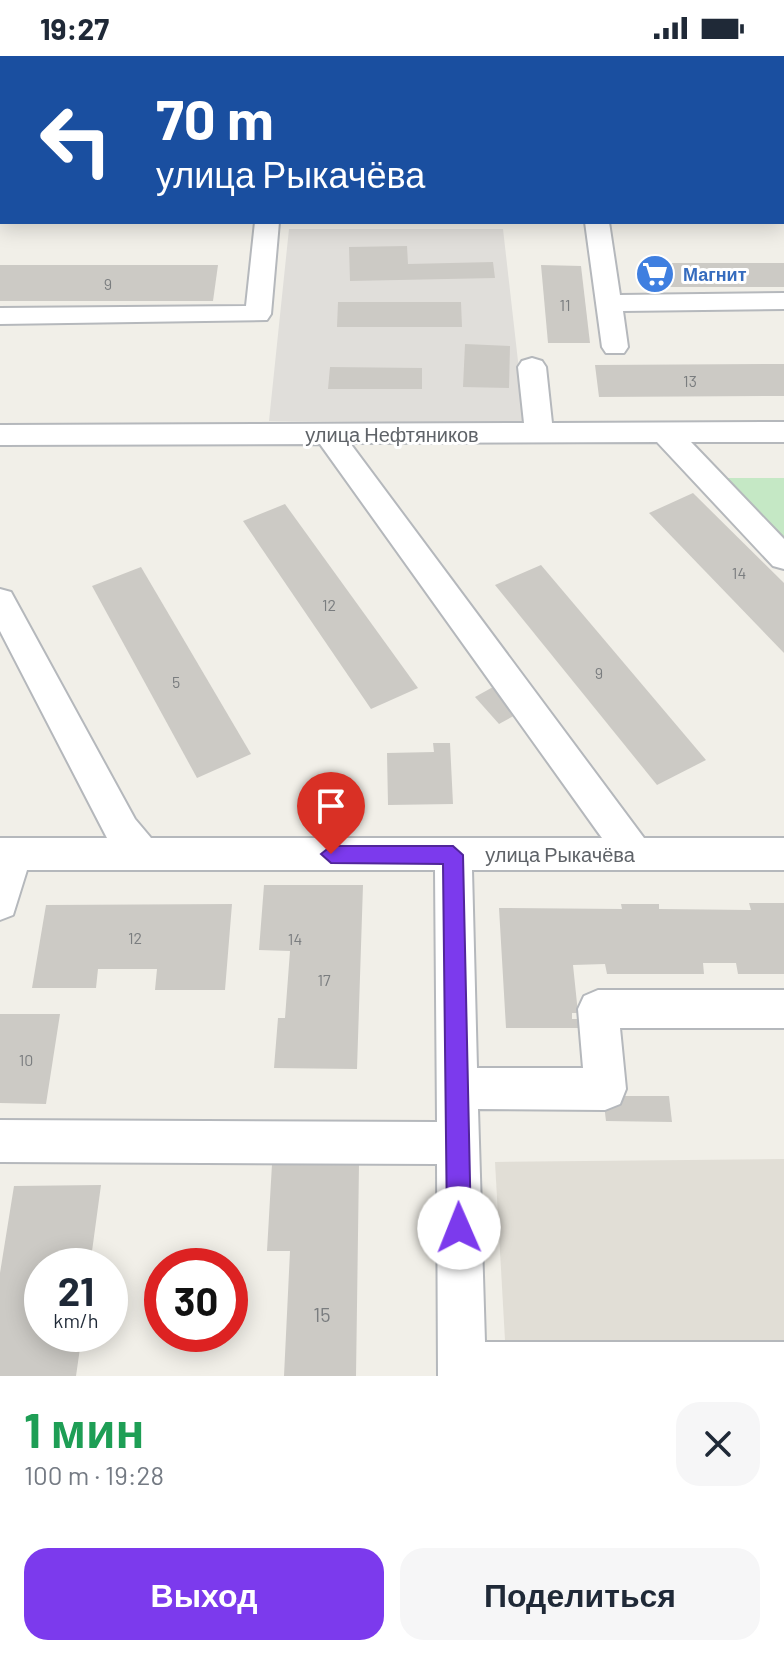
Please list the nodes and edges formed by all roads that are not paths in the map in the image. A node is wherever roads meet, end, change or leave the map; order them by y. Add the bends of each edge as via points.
1 (267, 224) edge
2 (597, 224) edge
3 (784, 301) edge
4 (609, 303) junction
5 (0, 316) edge
6 (615, 347) dead end
7 (532, 367) dead end
8 (784, 432) edge
9 (665, 433) junction
10 (328, 434) junction
11 (539, 434) junction
12 (0, 435) edge
13 (784, 558) edge
14 (0, 601) edge
15 (6, 854) edge
16 (635, 854) junction
17 (784, 854) edge
18 (143, 855) junction
19 (453, 855) junction
20 (0, 903) edge
21 (784, 1009) edge
22 (456, 1088) junction
23 (0, 1141) edge
24 (458, 1143) junction
25 (784, 1365) edge
26 (535, 1370) edge
27 (462, 1371) edge

1 - 5 street via 258,314
2 - 4 street
3 - 4 street
4 - 6 street
7 - 11 street
8 - 9 street, улица Нефтяников
9 - 11 street, улица Нефтяников
9 - 13 street
10 - 11 street, улица Нефтяников
10 - 12 street, улица Нефтяников
10 - 16 street
14 - 18 street via 122,830
15 - 18 street, улица Рыкачёва
15 - 20 street
16 - 17 street, улица Рыкачёва
16 - 19 street, улица Рыкачёва
18 - 19 street, улица Рыкачёва
19 - 22 street
21 - 22 street via 598,1009 605,1089
22 - 24 street
23 - 24 street
24 - 27 street
25 - 26 street
26 - 27 street

